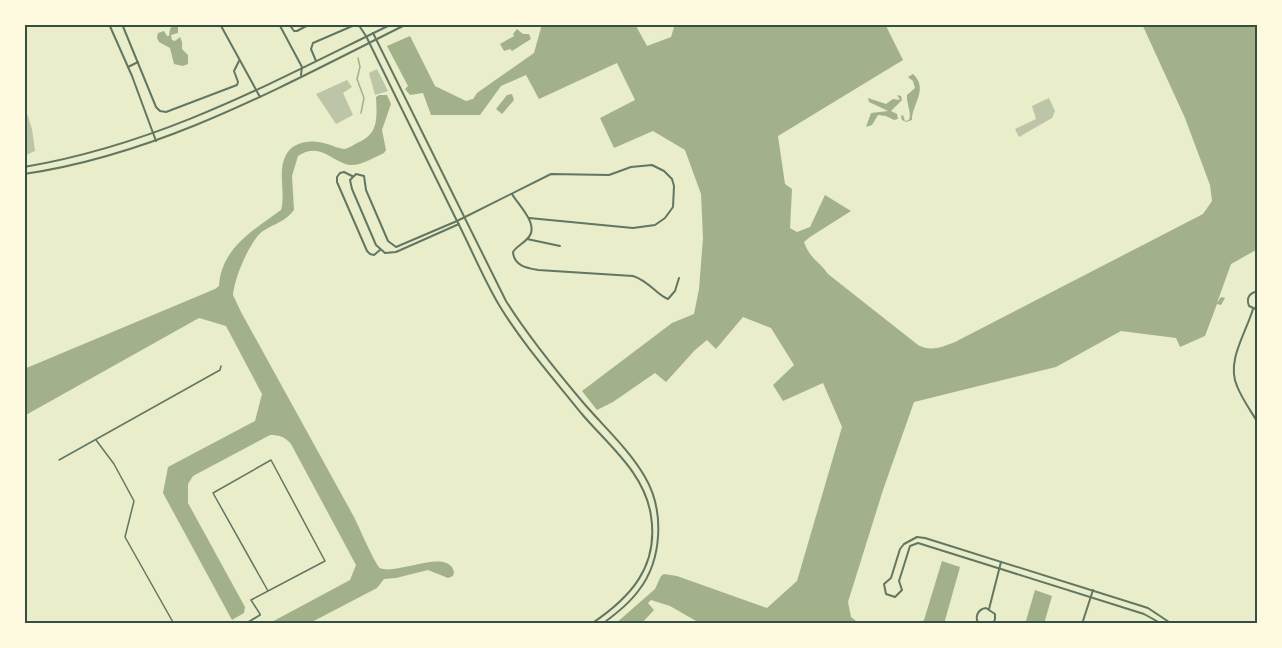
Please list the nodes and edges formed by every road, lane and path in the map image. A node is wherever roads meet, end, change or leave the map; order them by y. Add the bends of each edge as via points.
1 (109, 24) edge
2 (122, 24) edge
3 (220, 24) edge
4 (279, 24) edge
5 (289, 24) edge
6 (310, 24) edge
7 (357, 24) edge
8 (392, 24) edge
9 (407, 24) edge
10 (373, 33) junction
11 (366, 36) junction
12 (376, 39) junction
13 (369, 43) junction
14 (240, 61) junction
15 (316, 61) junction
16 (138, 62) junction
17 (128, 67) junction
18 (302, 67) junction
19 (301, 76) junction
20 (256, 91) junction
21 (260, 97) junction
22 (154, 134) junction
23 (156, 141) junction
24 (24, 167) edge
25 (24, 174) edge
26 (352, 176) junction
27 (448, 188) junction
28 (442, 191) junction
29 (513, 194) junction
30 (463, 218) junction
31 (529, 218) junction
32 (458, 223) junction
33 (527, 239) junction
34 (560, 246) dead end
35 (380, 250) junction
36 (679, 278) dead end
37 (1258, 291) edge
38 (1253, 309) junction
39 (1258, 310) edge
40 (221, 366) dead end
41 (1258, 423) edge
42 (96, 440) junction
43 (59, 460) dead end
44 (643, 473) junction
45 (637, 477) junction
46 (960, 549) junction
47 (958, 555) junction
48 (1002, 561) junction
49 (999, 569) junction
50 (1039, 573) junction
51 (891, 578) junction
52 (1036, 580) junction
53 (899, 581) junction
54 (1093, 590) junction
55 (268, 591) junction
56 (1090, 597) junction
57 (989, 609) junction
58 (260, 615) joint
59 (1163, 617) junction
60 (24, 623) edge
61 (1160, 623) edge
62 (31, 624) edge
63 (174, 624) edge
64 (245, 624) edge
65 (591, 624) edge
66 (602, 624) edge
67 (979, 624) edge
68 (993, 624) edge
69 (1082, 624) edge
70 (1172, 624) edge

1 - 17 street
2 - 16 street
3 - 14 street
4 - 18 street
5 - 6 street via 294,31
7 - 11 street
7 - 15 street via 313,43
8 - 10 street
9 - 12 street
10 - 11 street
10 - 12 street
11 - 13 street
11 - 15 street
12 - 13 street
12 - 27 street
13 - 19 street
13 - 28 street
14 - 16 street via 234,71 237,85 166,112 156,107
14 - 20 street
15 - 18 street
16 - 17 street
17 - 22 street
18 - 19 street
18 - 20 street
19 - 21 street
20 - 21 street
20 - 22 street
21 - 23 street
22 - 23 street
22 - 24 street via 78,157
23 - 25 street via 101,158
26 - 32 street via 360,174 366,179 366,190 392,245 401,246
26 - 35 street via 352,189
26 - 35 street via 340,173 337,182 368,251 374,255
27 - 28 street
27 - 30 street
28 - 32 street
29 - 30 street
29 - 31 street
29 - 31 street via 550,174 609,175 642,164 658,167 674,186 673,207 655,225 633,228
30 - 32 street
30 - 44 street via 519,321
31 - 33 street via 531,232
32 - 35 street via 396,252
32 - 45 street via 513,326
33 - 34 street
33 - 36 street via 513,252 515,261 523,267 633,276 668,299
37 - 38 street via 1247,301
38 - 39 street
38 - 41 street via 1234,369 1237,387
40 - 42 lane
42 - 43 lane
42 - 63 lane via 134,501 125,537
44 - 45 street
44 - 66 street via 657,512 654,560 633,598
45 - 65 street via 651,517 645,567 626,597
46 - 47 street
46 - 48 street
46 - 51 street via 925,538 911,539 900,549
47 - 49 street
47 - 53 street via 914,544 907,552
48 - 49 street
48 - 50 street
49 - 52 street
49 - 57 street
50 - 52 street
50 - 54 street
51 - 53 street
51 - 53 street via 884,584 890,596 899,594
52 - 56 street
54 - 56 street
54 - 59 street
55 - 55 lane via 213,493 272,460 326,561
55 - 58 lane via 251,600
56 - 61 street
56 - 69 street
57 - 67 street via 977,614
57 - 68 street via 995,614
58 - 64 street
59 - 61 street
59 - 70 street
60 - 62 street

